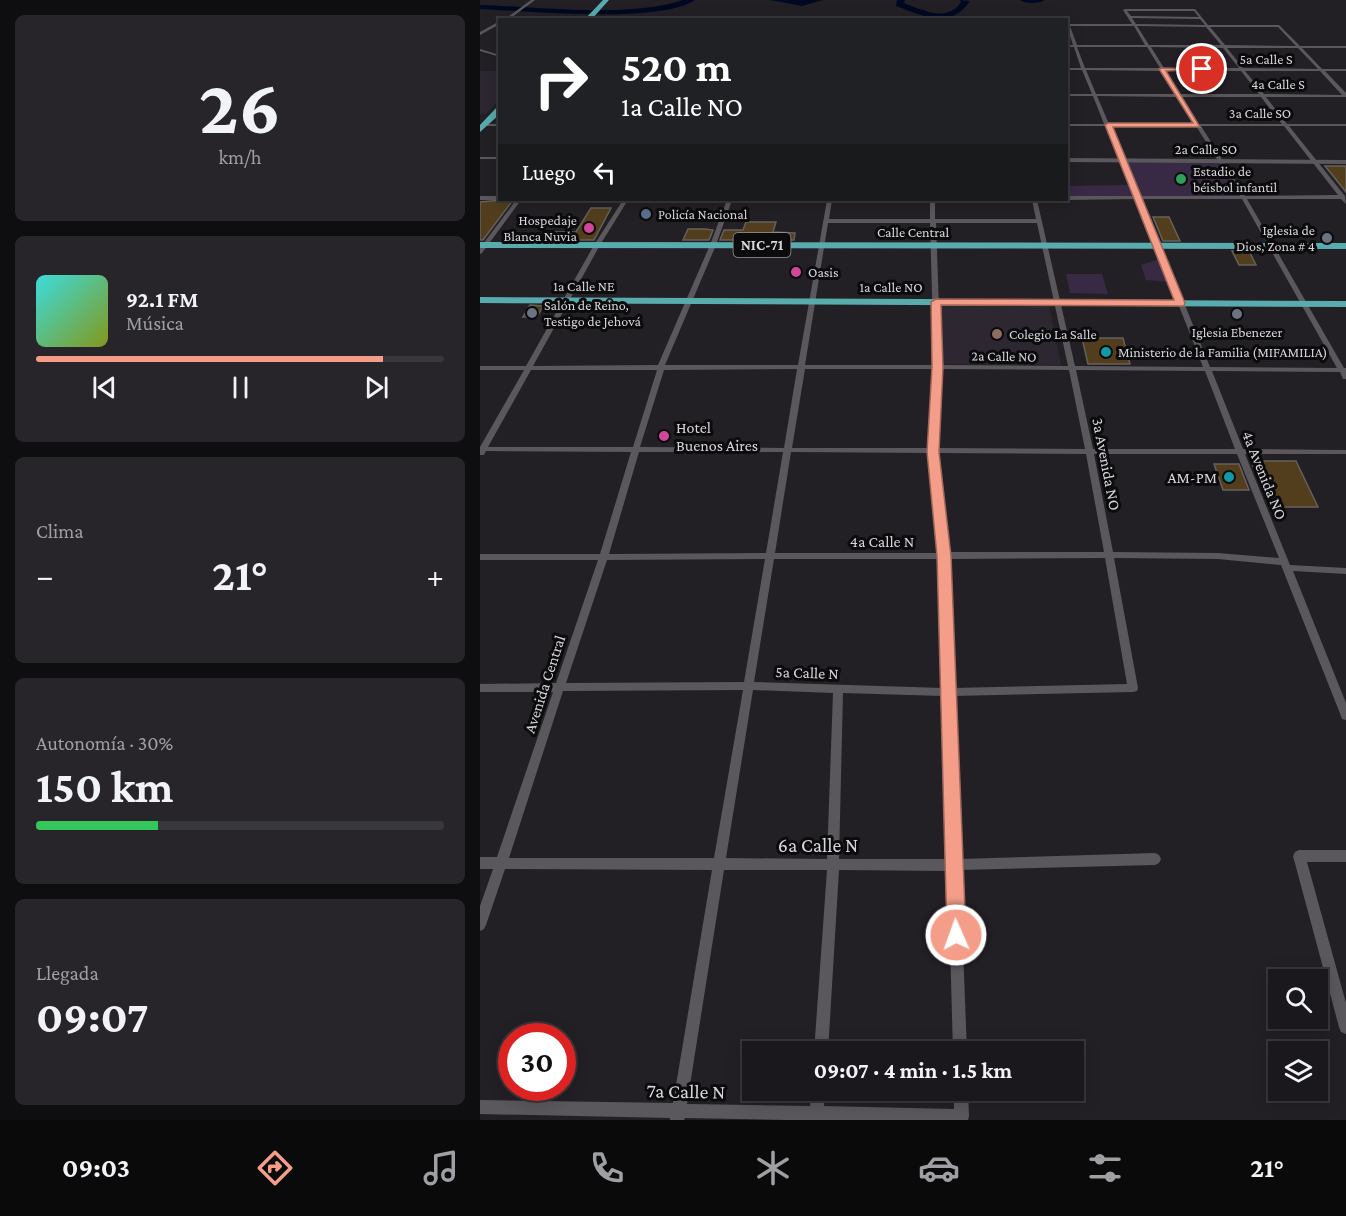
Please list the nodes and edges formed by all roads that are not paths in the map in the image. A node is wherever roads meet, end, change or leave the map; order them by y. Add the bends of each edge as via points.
1 (533, 0) edge
2 (606, 0) edge
3 (1131, 17) junction
4 (509, 18) edge
5 (589, 18) edge
6 (1201, 18) junction
7 (498, 23) edge
8 (1068, 25) edge
9 (1137, 26) junction
10 (1207, 26) junction
11 (1068, 28) edge
12 (480, 34) edge
13 (1068, 46) edge
14 (1075, 46) junction
15 (1149, 46) junction
16 (1225, 46) junction
17 (1297, 46) junction
18 (1336, 47) junction
19 (1346, 47) edge
20 (480, 50) edge
21 (1341, 51) dead end
22 (498, 55) edge
23 (1068, 69) edge
24 (1083, 69) junction
25 (1162, 69) junction
26 (1243, 69) junction
27 (1321, 70) junction
28 (1346, 70) edge
29 (1068, 95) edge
30 (1095, 95) junction
31 (1178, 96) junction
32 (1263, 96) junction
33 (1346, 96) edge
34 (498, 111) edge
35 (498, 125) edge
36 (1068, 125) edge
37 (1108, 125) junction
38 (1197, 125) junction
39 (1286, 125) junction
40 (1346, 125) edge
41 (482, 128) edge
42 (480, 158) edge
43 (498, 159) edge
44 (1068, 160) edge
45 (1123, 160) junction
46 (1220, 161) junction
47 (1314, 161) junction
48 (1346, 162) edge
49 (1344, 197) edge
50 (480, 198) edge
51 (498, 198) edge
52 (1068, 198) edge
53 (1139, 198) junction
54 (1244, 198) junction
55 (517, 201) edge
56 (623, 201) edge
57 (729, 201) edge
58 (830, 201) edge
59 (932, 201) edge
60 (1035, 201) edge
61 (1346, 202) edge
62 (826, 221) junction
63 (933, 221) junction
64 (1040, 221) junction
65 (597, 245) junction
66 (713, 245) junction
67 (822, 246) junction
68 (934, 246) junction
69 (1045, 246) junction
70 (1157, 246) junction
71 (1271, 246) junction
72 (1346, 246) edge
73 (482, 247) edge
74 (480, 300) edge
75 (566, 301) junction
76 (688, 301) junction
77 (813, 302) junction
78 (936, 302) junction
79 (1057, 303) junction
80 (1180, 303) junction
81 (1303, 304) junction
82 (1346, 304) edge
83 (661, 367) junction
84 (938, 367) junction
85 (480, 368) edge
86 (528, 368) junction
87 (801, 368) junction
88 (1072, 368) junction
89 (1207, 369) junction
90 (1345, 372) edge
91 (481, 451) edge
92 (633, 451) junction
93 (788, 451) junction
94 (933, 452) junction
95 (1090, 452) junction
96 (1240, 452) junction
97 (1346, 452) edge
98 (1109, 555) junction
99 (770, 556) junction
100 (944, 556) junction
101 (480, 557) edge
102 (603, 557) junction
103 (1285, 565) junction
104 (1346, 571) edge
105 (749, 686) junction
106 (480, 688) edge
107 (559, 688) junction
108 (838, 688) junction
109 (1133, 688) joint
110 (948, 692) junction
111 (1346, 716) edge
112 (1346, 856) edge
113 (1155, 859) dead end
114 (480, 863) edge
115 (500, 864) junction
116 (719, 864) junction
117 (833, 865) junction
118 (954, 865) junction
119 (480, 925) edge
120 (1346, 1026) edge
121 (822, 1041) edge
122 (960, 1041) edge
123 (817, 1101) edge
124 (961, 1101) edge
125 (480, 1107) edge
126 (678, 1116) edge
127 (816, 1118) edge

1 - 4 street
2 - 5 highway
3 - 6 street
3 - 6 street via 1125,10 1195,10
3 - 9 street
6 - 10 street
7 - 12 street
8 - 9 street
9 - 10 street
9 - 15 street
10 - 16 street
10 - 17 street via 1279,26
11 - 14 street, 4a Avenida NO
13 - 14 street
14 - 15 street
14 - 24 street, 4a Avenida NO
15 - 16 street
15 - 25 street
16 - 17 street
16 - 26 street
17 - 18 street
17 - 27 street
18 - 19 street
18 - 21 street
20 - 22 street
23 - 24 street, 5a Calle S
24 - 25 street, 5a Calle S
24 - 30 street, 4a Avenida NO
25 - 26 street, 5a Calle S
25 - 31 street
26 - 27 street, 5a Calle S
26 - 32 street
27 - 28 street, 5a Calle S
27 - 33 street
29 - 30 street, 4a Calle S
30 - 31 street, 4a Calle S
30 - 37 street, 4a Avenida NO
31 - 32 street, 4a Calle S
31 - 38 street
32 - 33 street, 4a Calle S
32 - 39 street
34 - 41 highway
35 - 41 street
36 - 37 street, 3a Calle SO
37 - 38 street, 3a Calle SO
37 - 45 street, 4a Avenida NO
38 - 39 street, 3a Calle SO
38 - 46 street
39 - 40 street, 3a Calle SO
39 - 47 street
42 - 43 street
44 - 45 street, 2a Calle SO
45 - 46 street, 2a Calle SO
45 - 53 street, 4a Avenida NO
46 - 47 street, 2a Calle SO
46 - 54 street
47 - 48 street, 2a Calle SO
47 - 49 street
49 - 54 street
49 - 61 street
50 - 51 street
52 - 53 street
53 - 54 street
53 - 70 street, 4a Avenida NO
54 - 71 street
55 - 73 street
56 - 65 street
57 - 66 street
58 - 62 street
59 - 63 street
60 - 64 street, 3a Avenida NO
62 - 63 street
62 - 67 street
63 - 64 street
63 - 68 street
64 - 69 street, 3a Avenida NO
65 - 66 highway, Calle Central / NIC-71
65 - 73 highway, Calle Central / NIC-71
65 - 75 street
66 - 67 highway, Calle Central / NIC-71
66 - 76 street
67 - 68 highway, Calle Central / NIC-71
67 - 77 street
68 - 69 highway, Calle Central / NIC-71
68 - 78 street
69 - 70 highway, Calle Central / NIC-71
69 - 79 street, 3a Avenida NO
70 - 71 highway, Calle Central / NIC-71
70 - 80 street, 4a Avenida NO
71 - 72 highway, Calle Central / NIC-71
71 - 81 street
74 - 75 highway, 1a Calle NE
75 - 76 highway, 1a Calle NE
75 - 86 street
76 - 77 highway, 1a Calle NO
76 - 83 street, Avenida Central
77 - 78 highway, 1a Calle NO
77 - 87 street
78 - 79 highway, 1a Calle NO
78 - 84 street
79 - 80 highway, 1a Calle NO
79 - 88 street, 3a Avenida NO
80 - 81 highway, 1a Calle NO
80 - 89 street, 4a Avenida NO
81 - 82 highway, 1a Calle NO
81 - 90 street
83 - 86 street, 2a Calle NO
83 - 87 street, 2a Calle NO
83 - 92 street, Avenida Central
84 - 87 street, 2a Calle NO
84 - 88 street, 2a Calle NO
84 - 94 street
85 - 86 street, 2a Calle NO
86 - 91 street
87 - 93 street
88 - 89 street, 2a Calle NO
88 - 95 street, 3a Avenida NO
89 - 90 street, 2a Calle NO
89 - 96 street, 4a Avenida NO
91 - 92 street
92 - 93 street
92 - 102 street, Avenida Central
93 - 94 street
93 - 99 street
94 - 95 street
94 - 100 street
95 - 96 street
95 - 98 street, 3a Avenida NO
96 - 97 street
96 - 103 street, 4a Avenida NO
98 - 100 street, 4a Calle N
98 - 103 street, 4a Calle N via 1218,556
98 - 109 street, 3a Avenida NO
99 - 100 street, 4a Calle N
99 - 102 street, 4a Calle N
99 - 105 street
100 - 110 street
101 - 102 street, 4a Calle N
102 - 107 street, Avenida Central
103 - 104 street, 4a Calle N
103 - 111 street, 4a Avenida NO
105 - 107 street, 5a Calle N
105 - 108 street, 5a Calle N
105 - 116 street
106 - 107 street, 5a Calle N
107 - 115 street, Avenida Central
108 - 110 street, 5a Calle N
108 - 117 street
109 - 110 street, 5a Calle N
110 - 118 street
112 - 120 street via 1299,856
113 - 118 street, 6a Calle N
114 - 115 street, 6a Calle N
115 - 116 street, 6a Calle N
115 - 119 street, Avenida Central
116 - 117 street, 6a Calle N
116 - 126 street
117 - 118 street, 6a Calle N
117 - 121 street
118 - 122 street
123 - 127 street
124 - 127 street, 7a Calle N via 962,1116
125 - 126 street, 7a Calle N
126 - 127 street, 7a Calle N

